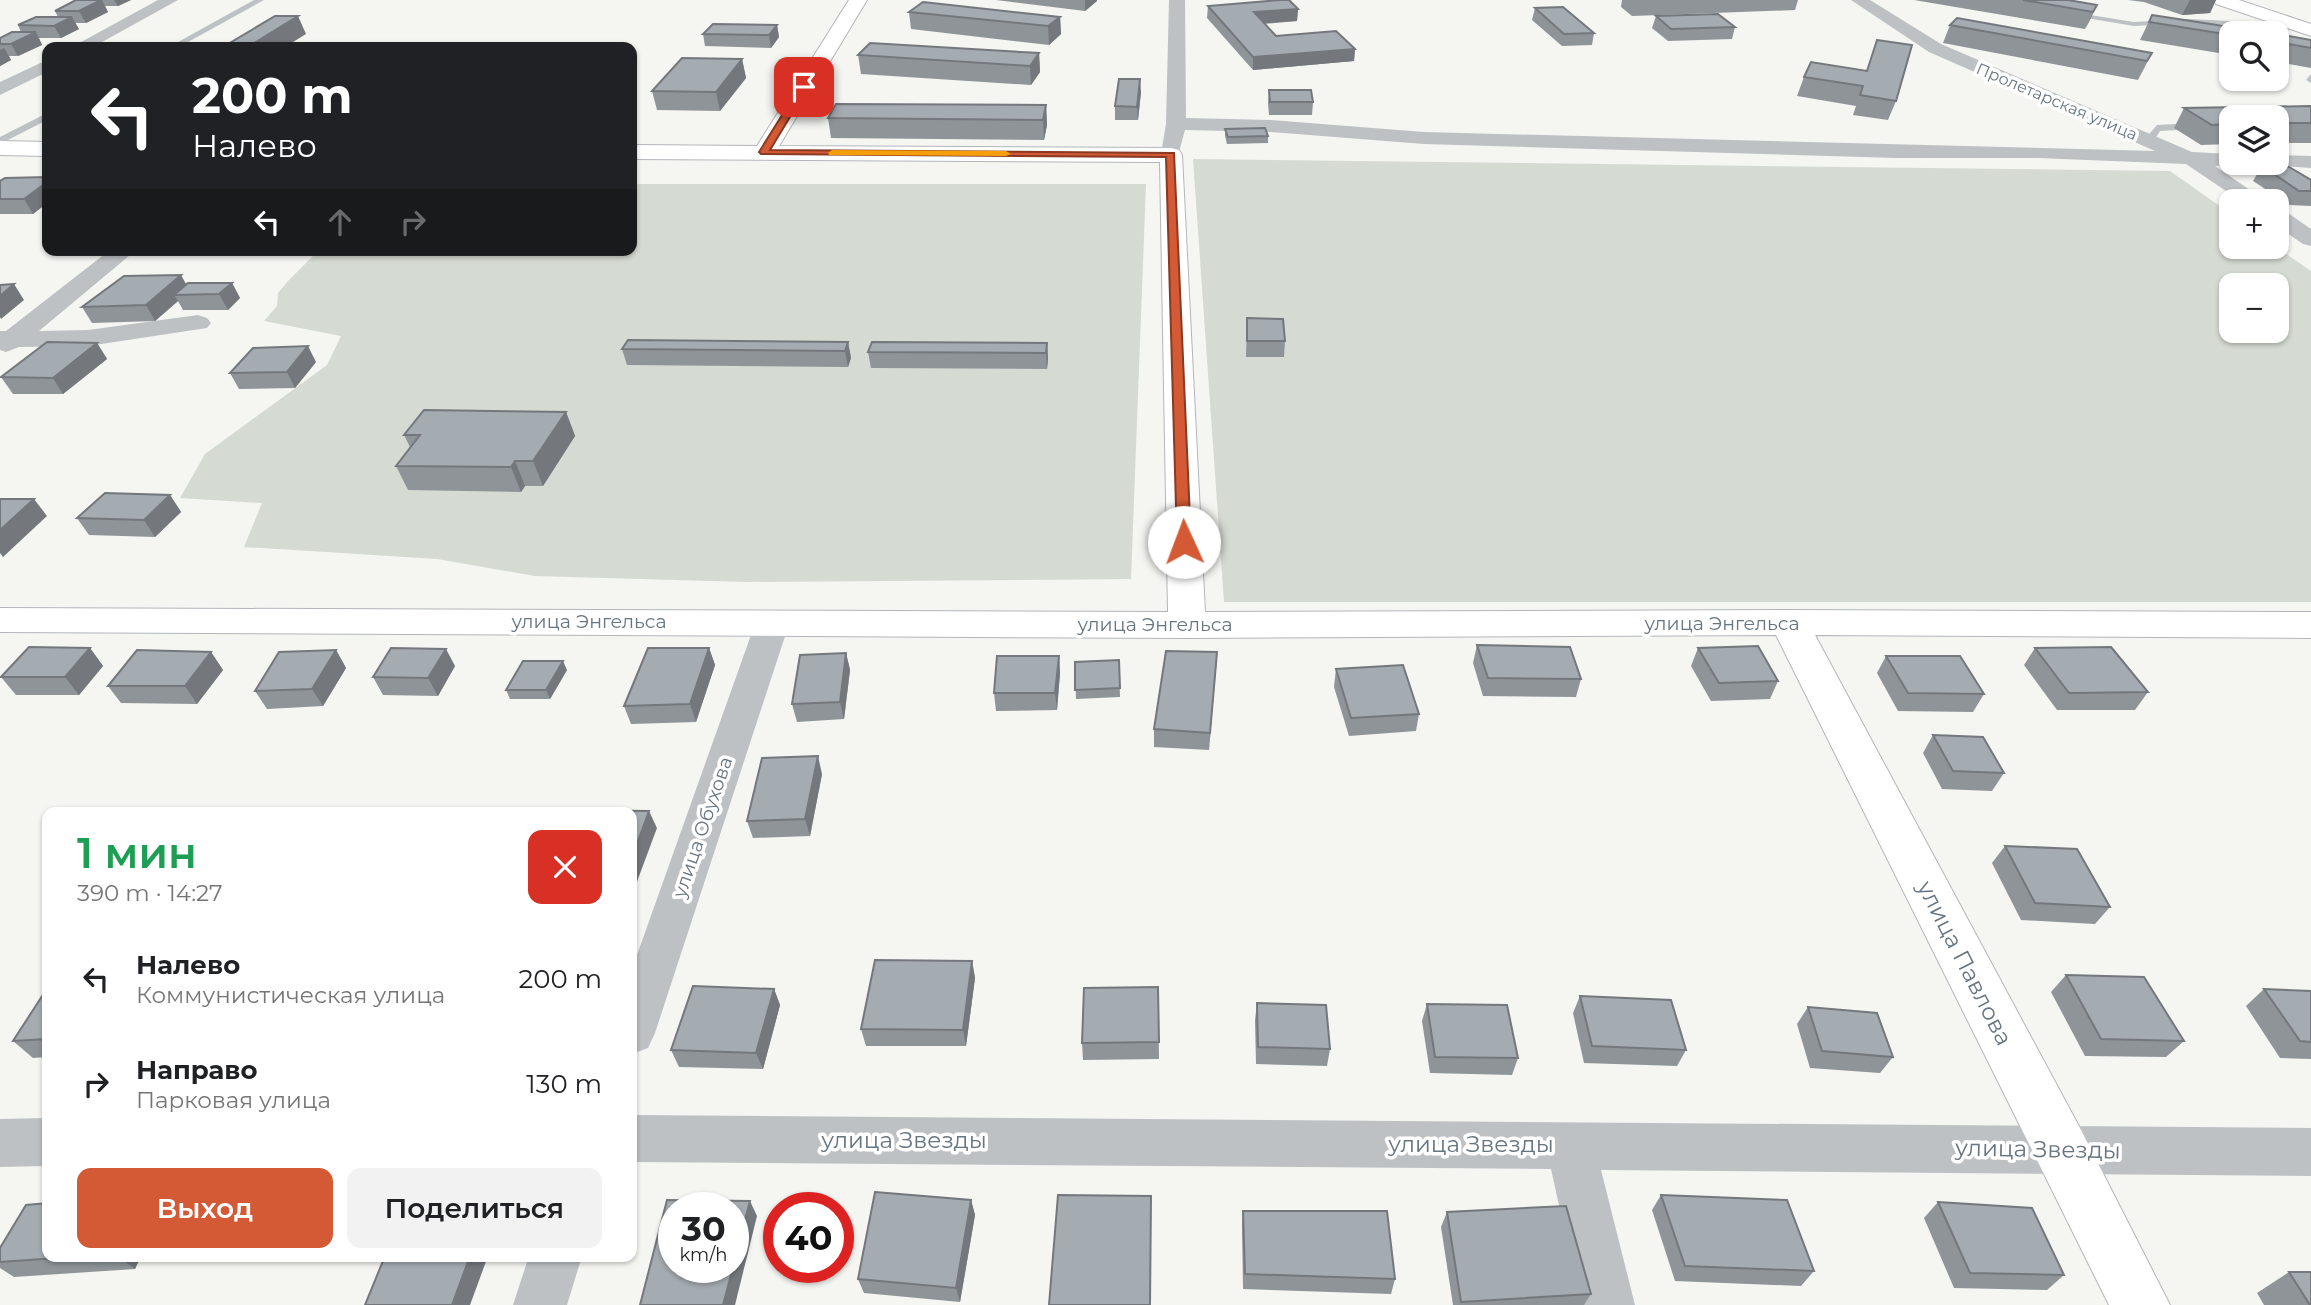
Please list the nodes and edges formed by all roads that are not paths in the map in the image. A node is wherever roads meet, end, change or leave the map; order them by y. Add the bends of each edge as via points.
1 (170, 0) edge
2 (260, 0) edge
3 (858, 0) edge
4 (1177, 0) edge
5 (1859, 0) edge
6 (2228, 1) edge
7 (2057, 11) edge
8 (2304, 28) edge
9 (90, 42) edge
10 (182, 42) edge
11 (42, 68) edge
12 (0, 89) edge
13 (42, 119) edge
14 (1176, 124) junction
15 (2219, 125) edge
16 (2149, 140) junction
17 (0, 141) edge
18 (0, 148) edge
19 (42, 149) edge
20 (637, 152) edge
21 (764, 152) junction
22 (1171, 155) junction
23 (2193, 160) junction
24 (2219, 160) edge
25 (2289, 161) edge
26 (2311, 162) edge
27 (2237, 189) edge
28 (2289, 224) edge
29 (2311, 239) edge
30 (117, 256) edge
31 (198, 323) dead end
32 (4, 342) edge
33 (0, 620) edge
34 (773, 621) junction
35 (1788, 622) junction
36 (1187, 625) junction
37 (2311, 625) edge
38 (637, 1017) edge
39 (637, 1138) edge
40 (42, 1142) edge
41 (0, 1143) edge
42 (1570, 1145) junction
43 (2062, 1149) junction
44 (2311, 1152) edge
45 (554, 1262) edge
46 (540, 1305) edge
47 (1608, 1305) edge
48 (2140, 1305) edge

1 - 9 street
2 - 10 lane
3 - 21 street
4 - 14 street
5 - 16 street, Пролетарская улица via 1934,48
6 - 8 street
7 - 8 lane via 2134,24 2187,21
11 - 12 street
13 - 17 lane
14 - 22 street
14 - 23 street via 1424,138 2038,152
15 - 16 lane via 2157,128
16 - 23 street, Пролетарская улица
18 - 19 street
20 - 21 street
21 - 22 street
22 - 36 street
23 - 24 street
23 - 27 street, Пролетарская улица
25 - 26 street
28 - 29 street
30 - 32 street
31 - 32 street via 88,338
33 - 34 street, улица Энгельса
34 - 36 street, улица Энгельса
34 - 38 street, улица Обухова
35 - 36 street, улица Энгельса
35 - 37 street, улица Энгельса
35 - 43 street, улица Павлова
39 - 42 street, улица Звезды
40 - 41 street
42 - 43 street, улица Звезды
42 - 47 street
43 - 44 street, улица Звезды
43 - 48 street, улица Павлова
45 - 46 street

